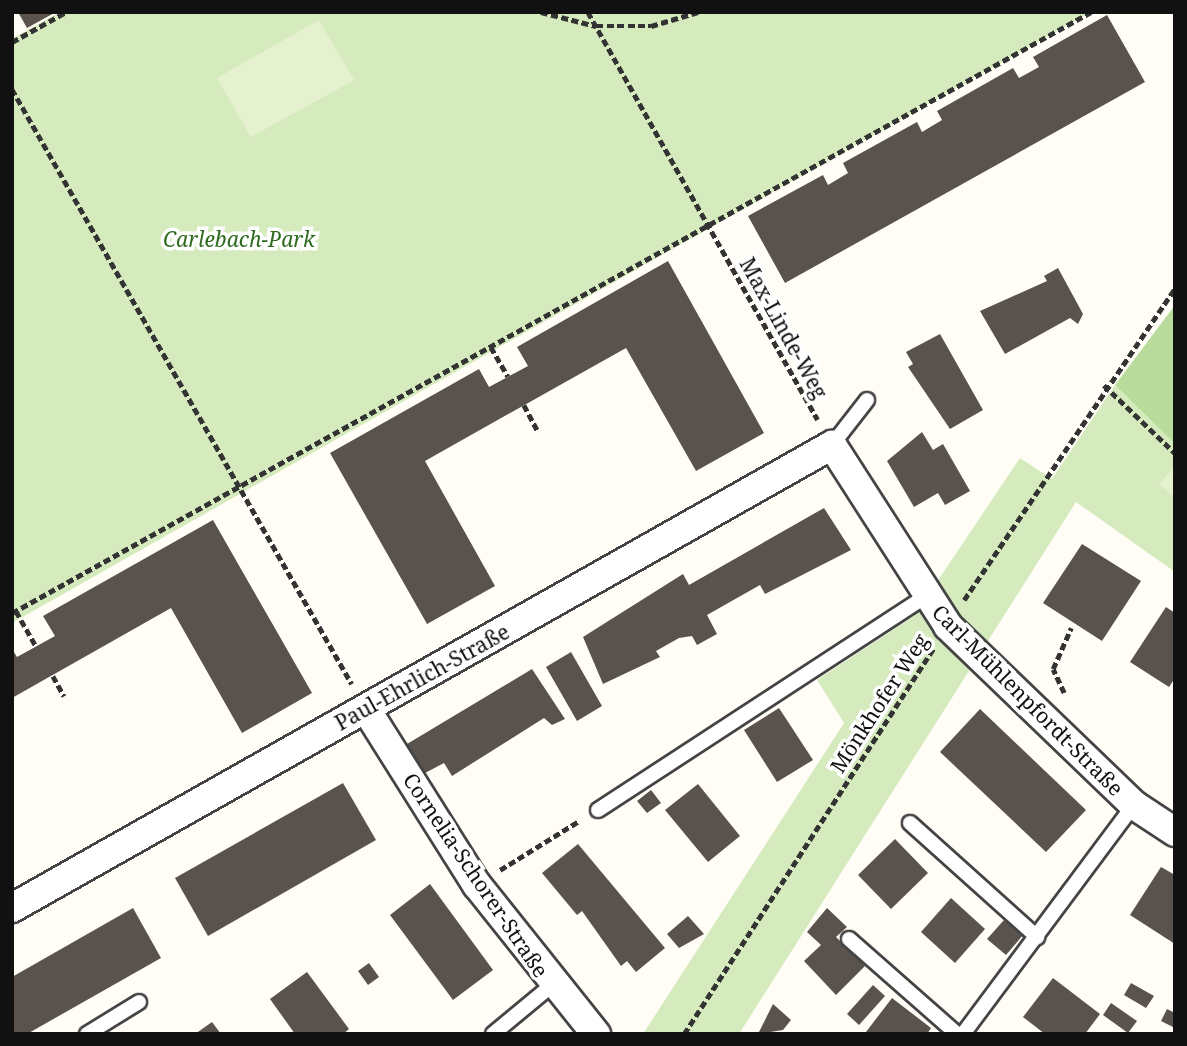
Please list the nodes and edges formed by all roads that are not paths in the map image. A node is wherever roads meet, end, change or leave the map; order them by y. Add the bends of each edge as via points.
1 (867, 400) dead end
2 (832, 445) junction
3 (926, 597) junction
4 (366, 709) junction
5 (1135, 805) junction
6 (598, 810) road end
7 (910, 823) dead end
8 (1175, 832) edge
9 (12, 908) edge
10 (1037, 937) junction
11 (849, 939) dead end
12 (551, 986) junction
13 (139, 1002) dead end
14 (87, 1034) edge
15 (493, 1034) edge
16 (596, 1034) edge
17 (957, 1034) edge
18 (963, 1034) edge

1 - 2 lane
2 - 3 street, Carl-Mühlenpfordt-Straße
2 - 4 street, Paul-Ehrlich-Straße
3 - 5 street, Carl-Mühlenpfordt-Straße via 948,626
3 - 6 lane
4 - 9 street, Paul-Ehrlich-Straße
4 - 12 street, Cornelia-Schorer-Straße via 477,885
5 - 8 street, Carl-Mühlenpfordt-Straße
5 - 10 lane
7 - 10 lane
10 - 18 lane
11 - 17 lane
12 - 15 lane
12 - 16 street, Cornelia-Schorer-Straße
13 - 14 lane

